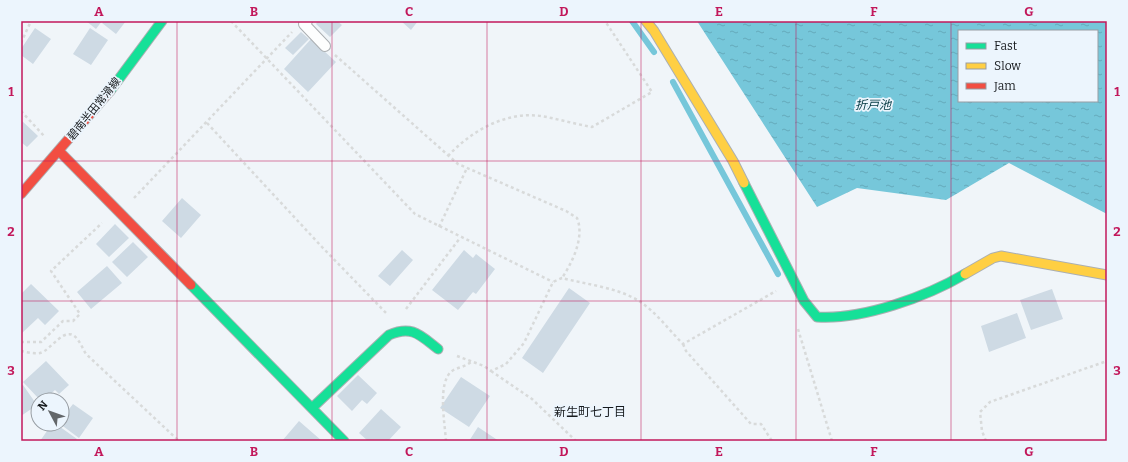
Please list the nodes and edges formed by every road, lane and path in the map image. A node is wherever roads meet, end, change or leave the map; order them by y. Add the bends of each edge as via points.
1 (31, 21) edge
2 (162, 21) edge
3 (231, 21) edge
4 (605, 21) edge
5 (646, 21) edge
6 (306, 23) edge
7 (21, 43) edge
8 (325, 46) joint
9 (268, 59) junction
10 (21, 111) edge
11 (207, 123) junction
12 (60, 152) junction
13 (448, 156) junction
14 (466, 168) junction
15 (21, 194) edge
16 (118, 211) junction
17 (439, 227) junction
18 (460, 238) junction
19 (1107, 275) edge
20 (562, 278) junction
21 (553, 282) junction
22 (779, 290) dead end
23 (796, 324) dead end
24 (397, 327) junction
25 (21, 342) edge
26 (683, 344) junction
27 (438, 349) joint
28 (21, 351) edge
29 (1107, 361) edge
30 (472, 362) junction
31 (491, 372) junction
32 (312, 408) junction
33 (179, 441) edge
34 (344, 441) edge
35 (446, 441) edge
36 (576, 441) edge
37 (772, 441) edge
38 (832, 441) edge
39 (986, 441) edge

1 - 7 path
2 - 12 street, 碧南半田常滑線 via 145,47
3 - 9 path
4 - 13 path via 652,92 592,127 539,116 518,116 480,130 462,142
5 - 19 street via 733,162 804,301 817,317 835,318 931,292 1001,256
6 - 8 lane
6 - 9 path via 297,27
8 - 13 path
9 - 11 path
9 - 17 path via 414,214
10 - 12 path
11 - 16 path
11 - 24 path
12 - 15 street, 碧南半田常滑線
12 - 16 street
13 - 14 path
14 - 17 path
14 - 20 path via 577,218 580,232 570,266
16 - 25 path via 51,271 80,314 73,321 64,321 41,342
16 - 32 street
17 - 18 path
18 - 21 path
18 - 24 path
20 - 21 path
20 - 26 path via 625,294 639,301
21 - 31 path via 524,343 506,364
22 - 26 path
23 - 38 path
24 - 27 street via 414,331
24 - 32 street
26 - 37 path via 686,351 751,424 761,424
27 - 30 path
28 - 33 path via 39,354 61,336 75,336 86,354
29 - 39 path via 990,402 980,412
30 - 31 path via 484,366
30 - 35 path via 452,371 446,378 443,389
31 - 36 path via 532,399
32 - 34 street

